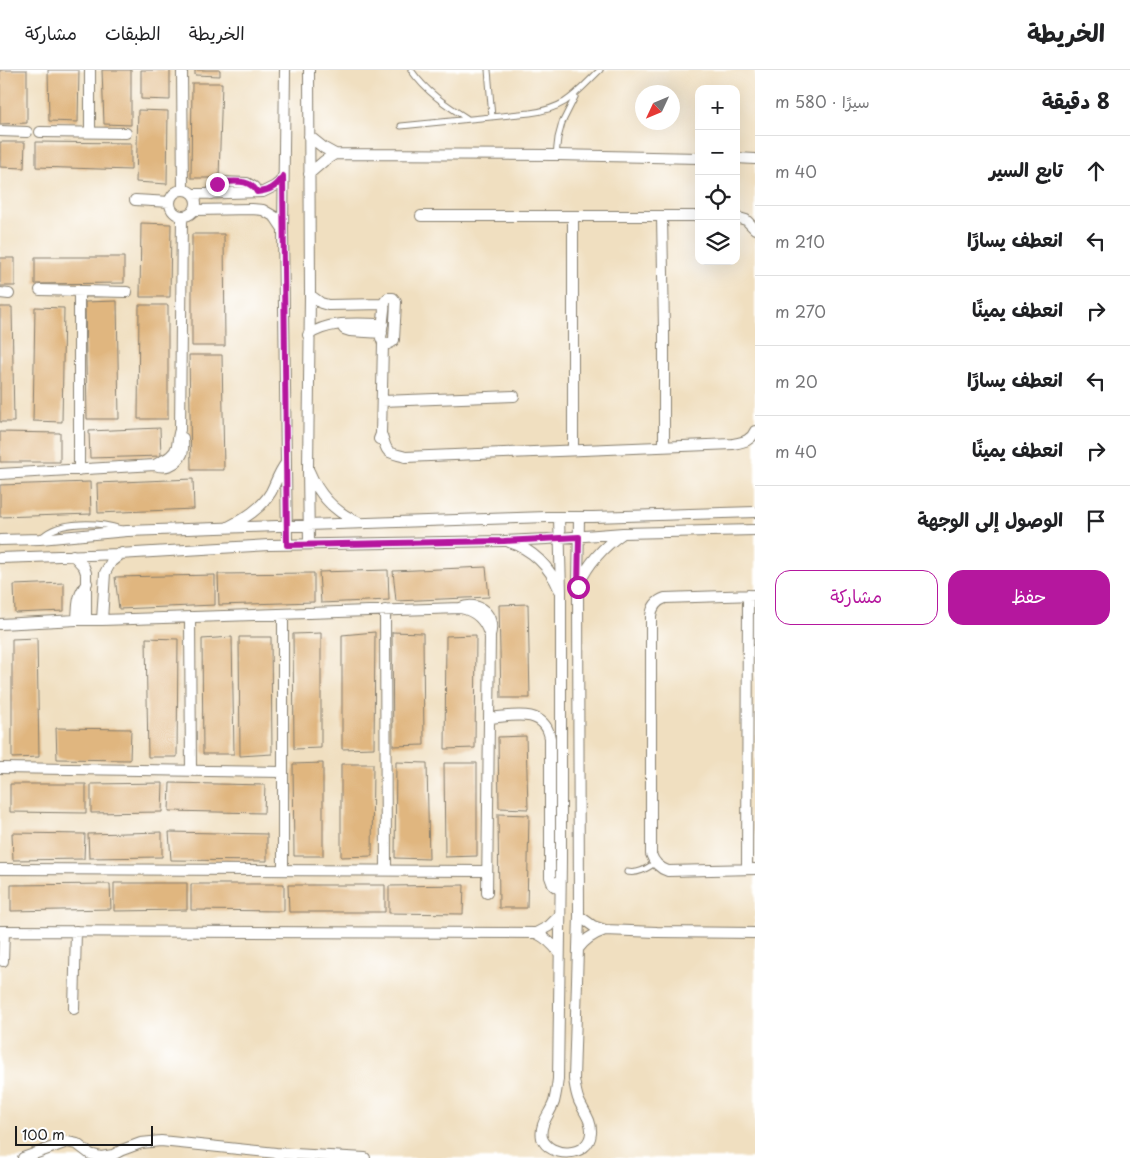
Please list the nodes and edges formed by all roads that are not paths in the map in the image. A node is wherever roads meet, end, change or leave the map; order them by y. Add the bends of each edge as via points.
1 (90, 70) edge
2 (182, 70) edge
3 (284, 70) edge
4 (309, 70) edge
5 (411, 70) edge
6 (488, 70) edge
7 (600, 70) edge
8 (577, 93) junction
9 (492, 117) junction
10 (468, 119) junction
11 (402, 126) dead end
12 (0, 131) edge
13 (27, 132) dead end
14 (40, 132) dead end
15 (90, 132) junction
16 (126, 133) dead end
17 (309, 136) junction
18 (335, 154) junction
19 (556, 155) junction
20 (695, 158) edge
21 (740, 158) edge
22 (755, 159) edge
23 (309, 174) junction
24 (283, 176) junction
25 (183, 190) junction
26 (193, 194) junction
27 (135, 200) dead end
28 (170, 202) junction
29 (195, 210) junction
30 (182, 216) junction
31 (421, 216) dead end
32 (573, 216) junction
33 (662, 216) junction
34 (695, 216) edge
35 (740, 218) edge
36 (755, 227) edge
37 (283, 229) junction
38 (40, 290) dead end
39 (79, 291) junction
40 (126, 292) dead end
41 (310, 295) junction
42 (385, 304) junction
43 (383, 333) junction
44 (308, 335) junction
45 (514, 396) dead end
46 (382, 400) junction
47 (755, 431) edge
48 (755, 443) edge
49 (733, 444) junction
50 (664, 447) junction
51 (573, 450) junction
52 (286, 463) junction
53 (308, 468) junction
54 (79, 470) junction
55 (0, 474) edge
56 (755, 512) edge
57 (560, 517) junction
58 (579, 517) junction
59 (366, 524) junction
60 (308, 525) junction
61 (287, 526) junction
62 (227, 528) junction
63 (755, 530) edge
64 (623, 533) junction
65 (579, 537) junction
66 (560, 538) junction
67 (0, 540) edge
68 (504, 541) junction
69 (309, 544) junction
70 (287, 545) junction
71 (123, 553) junction
72 (73, 555) junction
73 (0, 558) edge
74 (105, 573) junction
75 (87, 578) junction
76 (578, 587) junction
77 (561, 592) junction
78 (752, 595) edge
79 (385, 610) junction
80 (283, 614) junction
81 (190, 617) junction
82 (82, 620) junction
83 (102, 620) junction
84 (0, 624) edge
85 (489, 718) junction
86 (0, 768) edge
87 (191, 771) junction
88 (283, 772) junction
89 (655, 863) junction
90 (0, 869) edge
91 (751, 869) edge
92 (282, 870) junction
93 (386, 870) junction
94 (487, 872) junction
95 (627, 872) dead end
96 (560, 890) junction
97 (487, 893) dead end
98 (560, 915) junction
99 (579, 916) junction
100 (604, 930) junction
101 (2, 931) edge
102 (76, 931) junction
103 (536, 933) junction
104 (755, 933) edge
105 (578, 949) junction
106 (559, 953) junction
107 (3, 961) dead end
108 (74, 1009) dead end
109 (23, 1158) edge
110 (365, 1158) edge

1 - 15 street
2 - 25 street
3 - 24 street
4 - 17 street
5 - 10 lane via 433,96
6 - 9 lane
7 - 8 lane
8 - 9 lane via 544,111
8 - 19 lane via 562,123
9 - 10 lane
10 - 11 lane
12 - 13 street
14 - 15 street
15 - 16 street
17 - 18 street
17 - 23 street
18 - 19 street
18 - 23 street
19 - 20 street
21 - 22 street
23 - 41 street
24 - 26 street via 269,190
24 - 37 street
25 - 26 street
25 - 28 street via 174,193
26 - 29 street via 197,205
27 - 28 street
28 - 30 street via 173,212
29 - 30 street
29 - 37 street via 263,210 275,217
30 - 54 street via 180,430 177,445 173,453 155,465
31 - 32 street
32 - 33 street
32 - 51 street
33 - 34 street
33 - 50 street
35 - 36 street
37 - 52 street
38 - 39 street
39 - 40 street
39 - 54 street
41 - 42 street via 321,303 335,306
41 - 44 street
42 - 43 street
42 - 43 street via 388,298 396,302 394,340 388,344
43 - 44 street via 341,324 326,326
43 - 46 street
44 - 53 street
45 - 46 street
46 - 51 street via 381,434 386,447 389,452 405,457
47 - 49 street via 748,440
48 - 49 street
49 - 50 street
50 - 51 street
52 - 61 street
52 - 62 street via 262,504
53 - 59 street via 317,488 331,506
53 - 60 street
54 - 55 street
56 - 58 street
57 - 58 street
57 - 59 street
57 - 66 street
58 - 65 street
59 - 60 street
60 - 61 street
60 - 69 street
61 - 62 street
61 - 70 street
62 - 67 street
63 - 64 street
64 - 65 street
64 - 76 street via 596,556
65 - 66 street
65 - 76 street
66 - 68 street
66 - 77 street
68 - 69 street
68 - 77 street via 523,548 540,560
69 - 70 street
70 - 71 street
71 - 72 street
71 - 74 street via 111,562
72 - 73 street
72 - 75 street via 84,567
74 - 75 street
74 - 83 street
75 - 82 street
76 - 99 street
77 - 96 street
78 - 89 street via 665,598 656,603 652,611 651,854
78 - 91 street
79 - 80 street
79 - 85 street via 460,608 481,619 490,635
79 - 93 street
80 - 81 street
80 - 88 street
81 - 83 street
81 - 87 street
82 - 83 street
82 - 84 street
85 - 94 street
85 - 96 street via 532,716 548,729 550,877
86 - 87 street
87 - 88 street
88 - 92 street
89 - 91 street via 668,871
89 - 95 lane via 641,871
90 - 92 street
92 - 93 street
93 - 94 street
94 - 97 street
96 - 98 street
98 - 103 street
98 - 106 street
99 - 100 street
99 - 105 street
100 - 104 street
100 - 105 street via 592,935
101 - 102 street
101 - 107 street
102 - 103 street
102 - 108 street
103 - 106 street via 552,943
105 - 106 street via 574,1079 578,1099 590,1122 591,1135 586,1147 568,1156 549,1149 542,1137 558,1079
109 - 110 street via 67,1142 101,1157 141,1143 161,1141

